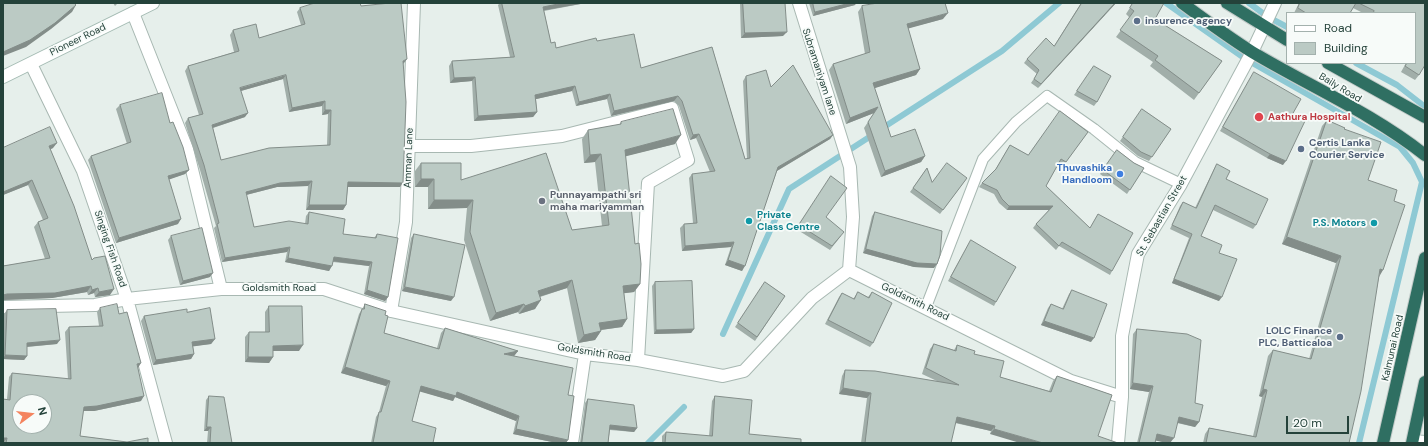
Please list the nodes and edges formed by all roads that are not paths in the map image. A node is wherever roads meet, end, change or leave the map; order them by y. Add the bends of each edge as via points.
1 (153, 3) edge
2 (414, 3) edge
3 (799, 3) edge
4 (1182, 3) edge
5 (1227, 3) edge
6 (1275, 3) edge
7 (133, 13) junction
8 (1264, 27) junction
9 (1286, 39) edge
10 (1252, 52) junction
11 (31, 64) junction
12 (1330, 64) edge
13 (3, 77) edge
14 (1425, 117) edge
15 (410, 146) junction
16 (1425, 154) edge
17 (1181, 184) junction
18 (1425, 258) edge
19 (849, 270) junction
20 (221, 289) junction
21 (127, 300) junction
22 (3, 307) edge
23 (926, 308) junction
24 (391, 311) junction
25 (585, 354) junction
26 (638, 360) junction
27 (1425, 382) edge
28 (1122, 397) junction
29 (1412, 442) edge
30 (1425, 442) edge
31 (166, 443) edge
32 (572, 443) edge
33 (1118, 443) edge
34 (1382, 443) edge

1 - 7 street, Pioneer Road
2 - 15 street, Amman Lane
3 - 19 street, Subramaniyam lane via 850,167 853,217
4 - 10 highway, Baily Road
5 - 8 highway
6 - 8 street, St. Sebastian Street
7 - 11 street, Pioneer Road
7 - 20 street via 187,148
8 - 9 highway
8 - 10 street, St. Sebastian Street
10 - 16 highway, Baily Road via 1320,89
10 - 17 street, St. Sebastian Street
11 - 13 street, Pioneer Road
11 - 21 street, Singing Fish Road via 83,171
12 - 14 highway, Baily Road
15 - 24 street, Amman Lane via 406,222
15 - 26 street via 471,146 562,136 672,108 688,160 648,183
17 - 23 lane via 1135,162 1047,96 1016,122 983,159
17 - 28 street, St. Sebastian Street via 1138,254 1122,336
18 - 34 highway, Kalmunai Road
19 - 23 street, Goldsmith Road
19 - 26 street, Goldsmith Road via 812,298 744,371 723,376
20 - 21 street, Goldsmith Road
20 - 24 street, Goldsmith Road via 324,289
21 - 22 street, Goldsmith Road via 95,305
21 - 31 street, Singing Fish Road
23 - 28 street, Goldsmith Road via 1071,381
24 - 25 street, Goldsmith Road
25 - 26 street, Goldsmith Road
25 - 32 street
27 - 29 highway
28 - 33 street, St. Sebastian Street
29 - 30 street

